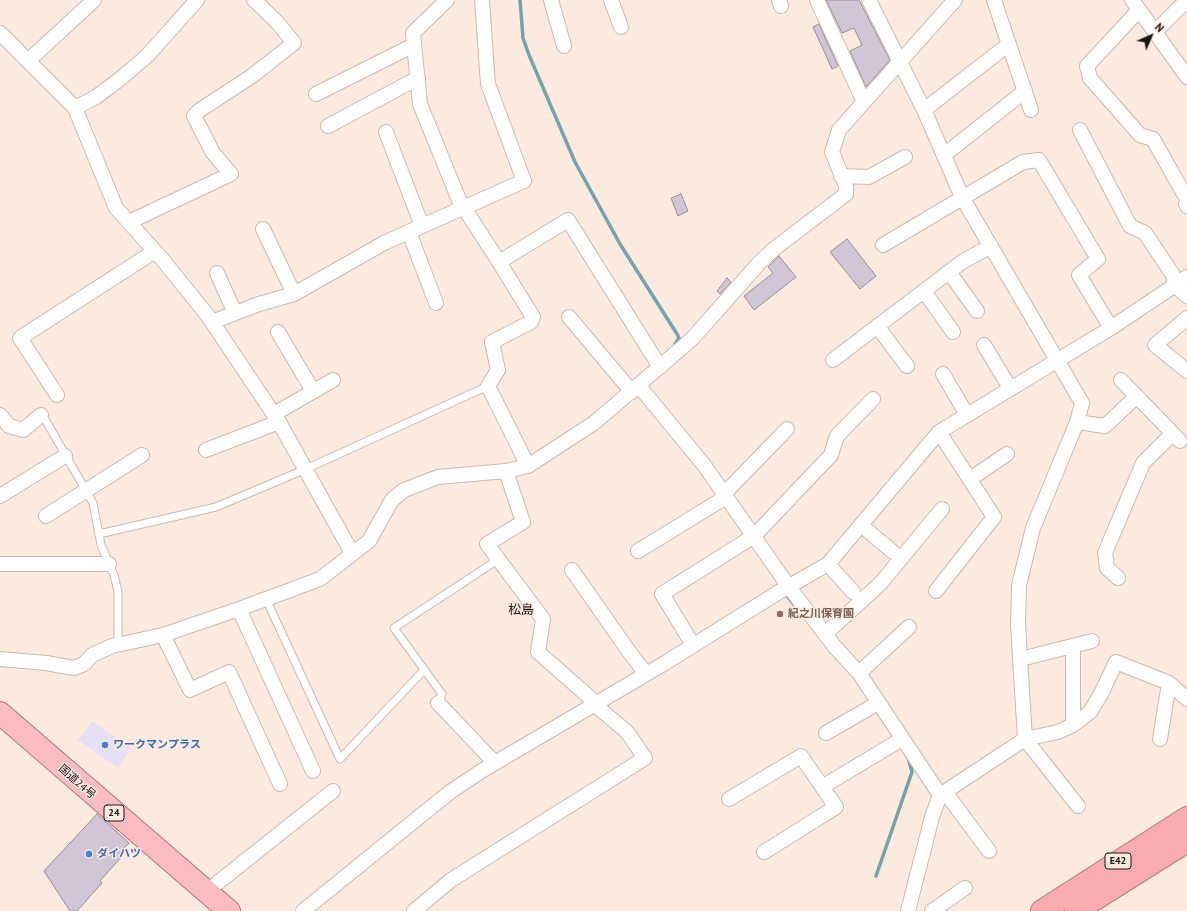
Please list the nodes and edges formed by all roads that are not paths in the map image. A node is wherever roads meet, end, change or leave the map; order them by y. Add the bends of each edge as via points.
1 (94, 0) edge
2 (197, 0) edge
3 (254, 0) edge
4 (447, 0) edge
5 (482, 0) edge
6 (551, 0) edge
7 (611, 0) edge
8 (817, 0) edge
9 (869, 0) edge
10 (955, 0) edge
11 (994, 0) edge
12 (1187, 0) edge
13 (1135, 5) edge
14 (621, 26) dead end
15 (1156, 31) junction
16 (0, 33) edge
17 (1009, 44) junction
18 (414, 45) junction
19 (564, 46) dead end
20 (28, 61) junction
21 (900, 62) junction
22 (1187, 77) edge
23 (418, 78) junction
24 (1025, 91) junction
25 (316, 94) dead end
26 (864, 102) junction
27 (74, 108) junction
28 (924, 110) junction
29 (1031, 110) dead end
30 (328, 126) dead end
31 (1080, 130) dead end
32 (386, 132) dead end
33 (944, 155) junction
34 (905, 157) dead end
35 (841, 176) junction
36 (962, 197) junction
37 (1186, 201) edge
38 (464, 207) junction
39 (129, 222) junction
40 (422, 226) junction
41 (263, 229) dead end
42 (409, 232) junction
43 (883, 245) dead end
44 (991, 246) junction
45 (155, 251) junction
46 (499, 262) junction
47 (949, 272) junction
48 (216, 273) dead end
49 (1187, 277) edge
50 (1176, 286) junction
51 (924, 291) junction
52 (294, 294) junction
53 (1187, 296) edge
54 (436, 303) dead end
55 (977, 311) dead end
56 (235, 313) junction
57 (570, 317) dead end
58 (1187, 318) edge
59 (212, 322) junction
60 (877, 326) junction
61 (1110, 328) junction
62 (278, 332) dead end
63 (953, 332) dead end
64 (984, 345) dead end
65 (1057, 359) junction
66 (833, 360) dead end
67 (658, 363) junction
68 (907, 366) dead end
69 (1187, 371) edge
70 (943, 374) dead end
71 (333, 380) dead end
72 (1120, 380) dead end
73 (488, 386) junction
74 (635, 388) junction
75 (1010, 388) junction
76 (313, 391) junction
77 (57, 396) dead end
78 (1136, 397) junction
79 (873, 399) dead end
80 (41, 415) joint
81 (967, 415) junction
82 (276, 418) junction
83 (2, 420) edge
84 (1077, 422) junction
85 (787, 429) dead end
86 (939, 432) junction
87 (206, 450) dead end
88 (1007, 454) dead end
89 (142, 455) dead end
90 (66, 456) junction
91 (528, 466) junction
92 (306, 468) junction
93 (506, 471) junction
94 (970, 479) junction
95 (86, 491) junction
96 (0, 496) edge
97 (723, 498) junction
98 (942, 509) dead end
99 (46, 516) dead end
100 (861, 525) junction
101 (99, 534) junction
102 (751, 538) junction
103 (638, 551) dead end
104 (893, 552) dead end
105 (352, 553) junction
106 (498, 559) junction
107 (0, 564) edge
108 (109, 564) junction
109 (828, 564) junction
110 (572, 570) dead end
111 (1118, 578) dead end
112 (789, 587) junction
113 (936, 591) dead end
114 (854, 592) dead end
115 (266, 599) junction
116 (239, 609) junction
117 (909, 627) dead end
118 (825, 634) junction
119 (163, 635) junction
120 (1092, 641) dead end
121 (693, 644) junction
122 (118, 645) junction
123 (1073, 647) junction
124 (0, 659) edge
125 (1022, 659) junction
126 (424, 670) junction
127 (859, 673) junction
128 (646, 674) junction
129 (1169, 683) junction
130 (1187, 699) edge
131 (438, 703) joint
132 (594, 704) junction
133 (875, 704) junction
134 (0, 713) edge
135 (1073, 725) junction
136 (826, 733) dead end
137 (1025, 739) junction
138 (1160, 739) dead end
139 (899, 740) junction
140 (495, 763) junction
141 (313, 771) dead end
142 (280, 784) dead end
143 (822, 787) junction
144 (333, 791) dead end
145 (942, 794) junction
146 (729, 799) dead end
147 (1078, 806) dead end
148 (1187, 818) edge
149 (1187, 841) edge
150 (989, 851) dead end
151 (764, 852) dead end
152 (965, 888) dead end
153 (206, 892) junction
154 (1046, 908) edge
155 (229, 911) edge
156 (303, 911) edge
157 (414, 911) edge
158 (908, 911) edge
159 (932, 911) edge
160 (1076, 911) edge

1 - 20 street
2 - 27 street via 147,56 120,79
3 - 39 street via 294,43 194,116 213,153 231,174
4 - 18 street via 413,33
5 - 38 street via 488,84 524,181
6 - 19 street
7 - 14 street
8 - 26 street
9 - 21 street
10 - 21 street
11 - 17 street
12 - 15 street
13 - 15 street
13 - 37 street via 1087,66 1090,78 1140,135 1153,139
15 - 22 street
16 - 20 street
17 - 24 street
17 - 28 street
18 - 23 street
18 - 25 street
20 - 27 street
21 - 26 street
21 - 28 street
23 - 30 street
23 - 38 street via 420,104
24 - 29 street
24 - 33 street
26 - 35 street via 835,138 832,152
27 - 39 street via 110,196 116,208
28 - 33 street
31 - 50 street via 1130,226 1145,233 1173,275
32 - 40 street
33 - 36 street
34 - 35 street via 869,177
35 - 67 street via 846,186 846,194 765,257 692,339
36 - 43 street
36 - 44 street
36 - 61 street via 1023,162 1039,160 1098,259 1079,275
38 - 40 street
38 - 46 street
39 - 45 street
40 - 42 street
41 - 52 street
42 - 52 street via 384,243
42 - 54 street
44 - 47 street
44 - 65 street
45 - 59 street
45 - 77 street via 20,338
46 - 67 street via 568,220
46 - 73 street via 533,317 530,322 492,342 498,370
47 - 51 street
47 - 55 street
48 - 56 street
49 - 50 street
50 - 53 street
50 - 61 street
51 - 60 street
51 - 63 street
52 - 56 street
56 - 59 street
57 - 74 street
58 - 69 street via 1155,346
59 - 82 street
60 - 66 street
60 - 68 street
61 - 65 street
62 - 76 street
64 - 75 street
65 - 75 street
65 - 84 street via 1082,403
67 - 74 street
70 - 81 street
71 - 76 street
72 - 78 street
73 - 91 street
73 - 92 lane
74 - 91 street via 594,422
74 - 97 street via 704,465
75 - 81 street
76 - 82 street
78 - 84 street via 1105,426
78 - 111 street via 1176,438 1143,464 1104,553 1107,568
79 - 102 street via 837,436 831,456
80 - 83 street via 23,430 9,426
80 - 90 lane
81 - 86 street
82 - 87 street
82 - 92 street
84 - 125 street via 1033,528 1019,585 1018,624
85 - 97 street
86 - 94 street
86 - 100 street
88 - 94 street
89 - 95 street
90 - 95 lane
90 - 96 street
91 - 93 street
92 - 101 lane via 216,507
92 - 105 street
93 - 105 street via 438,476 404,490 392,500 369,541
93 - 106 street via 523,522 487,544
94 - 113 street via 994,517
95 - 99 street
95 - 101 lane via 92,503
97 - 102 street
97 - 103 street
98 - 118 street via 880,584
100 - 104 street
100 - 109 street
101 - 108 lane
102 - 112 street
102 - 121 street via 662,594
105 - 115 street via 320,579
106 - 126 lane via 394,628
106 - 132 street via 543,619 538,652
107 - 108 street
108 - 122 lane via 118,592
109 - 112 street
109 - 114 street
110 - 128 street
112 - 118 street
112 - 121 street
115 - 116 street
115 - 126 lane via 340,759
116 - 119 street
116 - 141 street
117 - 127 street
118 - 127 street
119 - 122 street
119 - 142 street via 190,690 229,672
120 - 123 street
121 - 128 street
122 - 124 street via 92,655 84,664 74,668
123 - 125 street
123 - 135 street
125 - 137 street
126 - 131 lane via 442,694
127 - 133 street
128 - 132 street
129 - 130 street
129 - 135 street via 1116,662 1090,712
129 - 138 street
131 - 140 street
132 - 140 street
132 - 157 street via 627,732 645,758 451,880
133 - 136 street
133 - 139 street
134 - 153 highway, 国道24号 / 24
135 - 137 street via 1058,732
137 - 145 street
137 - 147 street
139 - 143 street
139 - 145 street
140 - 156 street via 450,792
143 - 146 street via 801,756
143 - 151 street via 836,807
144 - 153 street
145 - 150 street
145 - 158 street via 932,817
148 - 154 highway, E42
149 - 160 highway, E42
152 - 159 street
153 - 155 highway, 国道24号 / 24

